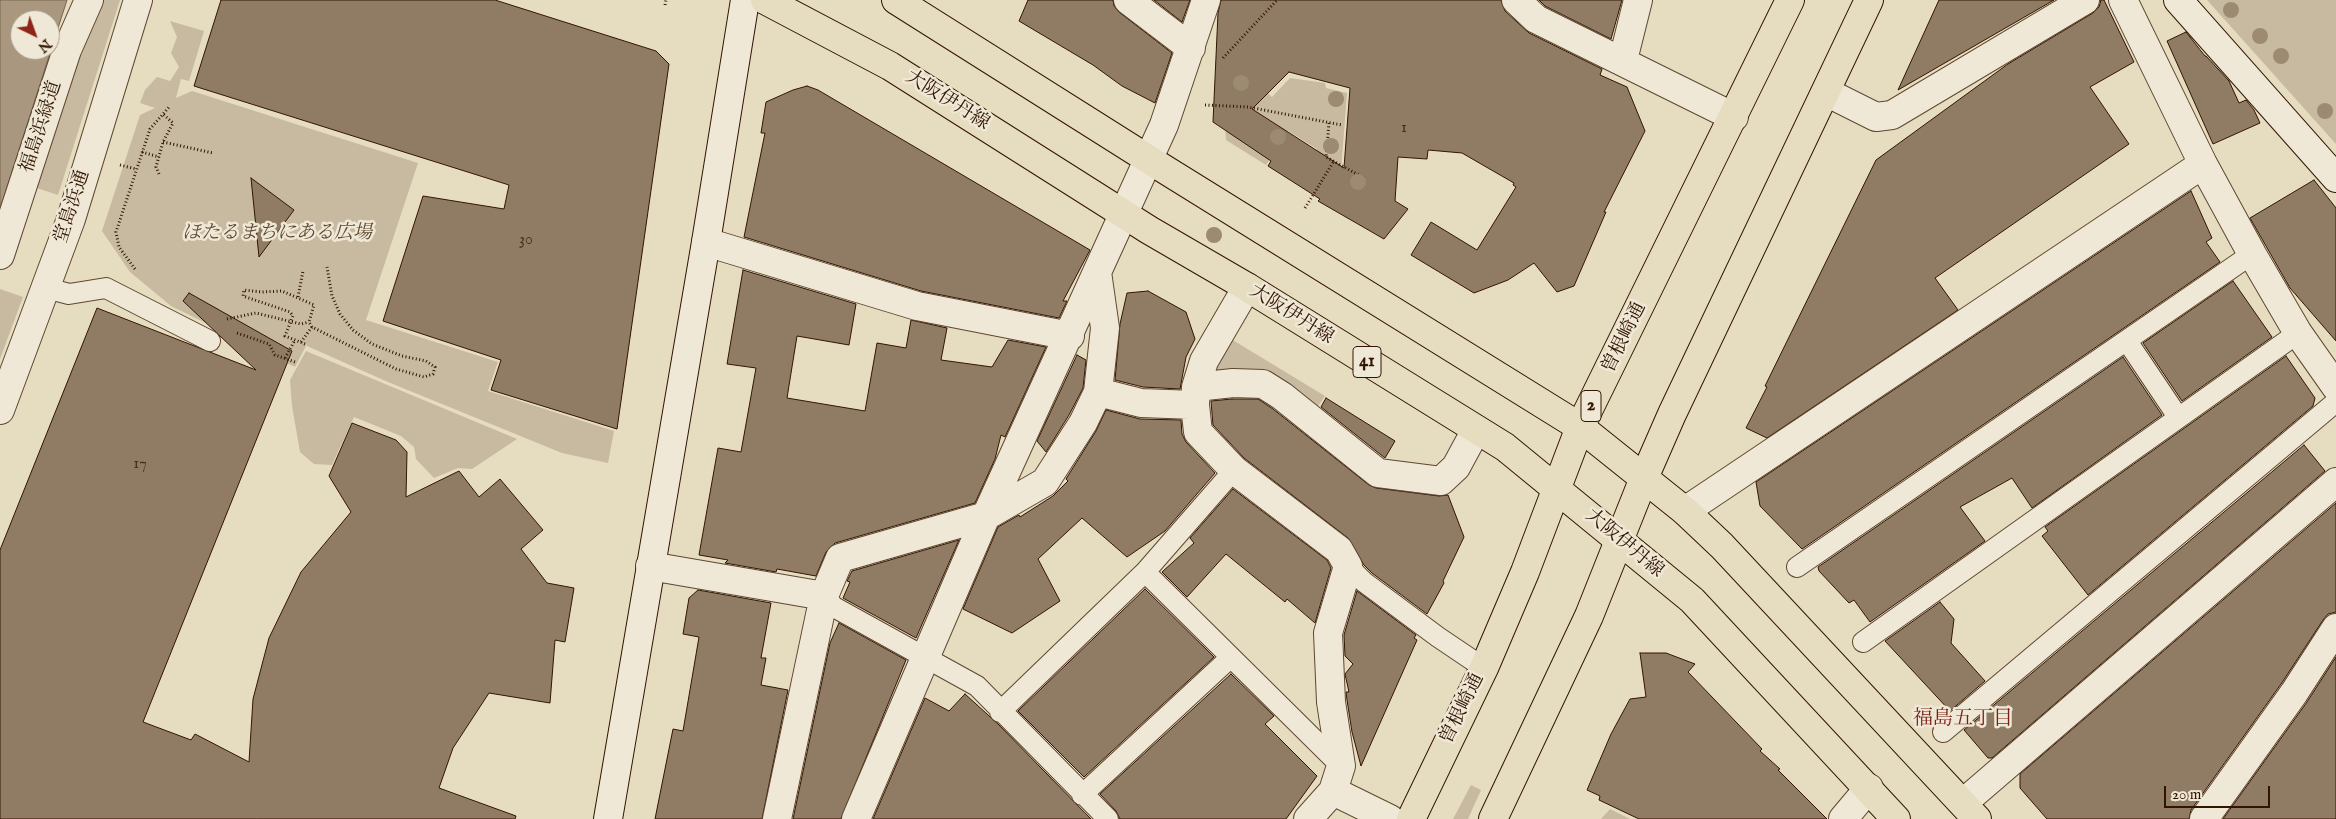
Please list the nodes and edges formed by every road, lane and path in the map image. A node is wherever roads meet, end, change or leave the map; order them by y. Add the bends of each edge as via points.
1 (90, 0) edge
2 (138, 0) edge
3 (666, 0) edge
4 (745, 0) edge
5 (765, 0) edge
6 (896, 0) edge
7 (1128, 0) edge
8 (1206, 0) edge
9 (1277, 0) edge
10 (1516, 0) edge
11 (1638, 0) edge
12 (1790, 0) edge
13 (1869, 0) edge
14 (2085, 0) edge
15 (2123, 0) edge
16 (2178, 0) edge
17 (665, 5) dead end
18 (1191, 48) junction
19 (1623, 60) junction
20 (1216, 65) dead end
21 (1826, 92) junction
22 (1172, 102) junction
23 (170, 106) dead end
24 (163, 114) junction
25 (1734, 117) junction
26 (1329, 123) dead end
27 (1342, 125) dead end
28 (163, 142) junction
29 (142, 152) junction
30 (213, 153) dead end
31 (159, 157) junction
32 (1148, 159) junction
33 (1334, 161) junction
34 (2203, 164) junction
35 (122, 165) dead end
36 (136, 169) junction
37 (159, 174) dead end
38 (1364, 178) dead end
39 (2336, 178) edge
40 (1305, 208) dead end
41 (1123, 212) junction
42 (706, 242) junction
43 (2252, 254) junction
44 (0, 255) edge
45 (327, 267) dead end
46 (303, 270) dead end
47 (138, 271) dead end
48 (1097, 272) junction
49 (1247, 287) junction
50 (46, 288) junction
51 (298, 297) junction
52 (224, 320) dead end
53 (290, 322) junction
54 (309, 322) junction
55 (312, 327) junction
56 (233, 331) dead end
57 (2298, 333) junction
58 (1070, 336) junction
59 (295, 340) junction
60 (2127, 340) junction
61 (210, 341) dead end
62 (285, 358) junction
63 (295, 362) dead end
64 (2336, 386) edge
65 (1098, 392) junction
66 (1195, 396) junction
67 (2336, 402) edge
68 (0, 410) edge
69 (2178, 417) junction
70 (1580, 427) junction
71 (1476, 430) junction
72 (1234, 470) junction
73 (1644, 478) junction
74 (2336, 482) edge
75 (1557, 489) junction
76 (1685, 511) junction
77 (986, 516) junction
78 (1621, 540) junction
79 (650, 566) junction
80 (1348, 566) junction
81 (1797, 567) dead end
82 (1144, 572) junction
83 (824, 596) junction
84 (2336, 628) edge
85 (1863, 642) dead end
86 (926, 658) junction
87 (1230, 658) junction
88 (1484, 668) junction
89 (1000, 712) junction
90 (1943, 732) dead end
91 (1341, 766) junction
92 (1868, 788) junction
93 (1333, 791) junction
94 (1082, 795) junction
95 (1970, 811) edge
96 (1499, 817) edge
97 (608, 819) edge
98 (777, 819) edge
99 (856, 819) edge
100 (1108, 819) edge
101 (1308, 819) edge
102 (1390, 819) edge
103 (1411, 819) edge
104 (1843, 819) edge
105 (1896, 819) edge
106 (2204, 819) edge

1 - 44 street, 福島浜緑道 via 67,50
2 - 50 street, 堂島浜通 via 71,219
3 - 17 path
4 - 42 street
5 - 41 main road, 大阪伊丹線 / 41 via 890,66
6 - 32 main road
7 - 18 street
8 - 18 street
9 - 20 path
10 - 19 street via 1536,19
11 - 19 street
12 - 25 main road, 曽根崎通 / 2
13 - 21 main road
14 - 21 street via 1892,115 1876,117
15 - 34 street
16 - 39 street
18 - 22 street
19 - 25 street
21 - 73 main road
22 - 27 path via 1248,107
22 - 32 street
23 - 24 path
24 - 28 path via 172,123
24 - 29 path via 150,129
25 - 70 main road, 曽根崎通 / 2
26 - 33 path via 1326,157
28 - 30 path
28 - 31 path
29 - 31 path
29 - 36 path
31 - 37 path via 156,167
32 - 41 street
32 - 70 main road
33 - 38 path
33 - 40 path
34 - 43 street
34 - 76 street
35 - 36 path
36 - 47 path via 116,232 119,247
41 - 48 street
41 - 49 main road, 大阪伊丹線 / 41
42 - 58 street via 917,306
42 - 79 street
43 - 57 street
43 - 60 lane
45 - 55 path via 332,296 340,314 353,330 372,344 426,361 435,367 432,374 424,377 396,369
46 - 51 path
48 - 58 street
48 - 65 street via 1105,328
49 - 66 street via 1204,361
49 - 71 main road, 大阪伊丹線 / 41
50 - 61 lane via 69,294 106,288
50 - 68 street, 堂島浜通
51 - 53 path via 282,291 244,290 243,296 290,312 293,316
51 - 54 path via 314,305
52 - 53 path via 256,313
53 - 54 path
53 - 59 path via 285,336
54 - 55 path
55 - 59 path via 303,343
56 - 62 path via 269,344 275,355
57 - 64 street
57 - 69 lane
58 - 77 street
59 - 62 path
60 - 69 lane
60 - 81 lane
62 - 63 path
65 - 66 street via 1141,403
65 - 77 street via 1084,423 1045,482
66 - 71 street via 1233,383 1263,384 1378,473 1441,481 1456,466
66 - 72 street via 1198,432
67 - 90 lane
69 - 85 lane
70 - 73 main road
70 - 75 main road, 曽根崎通 / 2
71 - 75 main road, 大阪伊丹線 / 41 via 1505,447
72 - 80 street via 1339,550
72 - 82 lane
73 - 76 main road
73 - 78 main road
74 - 95 street
75 - 78 main road, 大阪伊丹線 / 41
75 - 88 main road, 曽根崎通 / 2
76 - 95 main road via 1722,546
77 - 83 street via 840,558
77 - 86 street
78 - 92 main road, 大阪伊丹線 / 41 via 1692,600
78 - 96 main road
79 - 83 street
79 - 97 street
80 - 88 lane via 1378,593
80 - 91 street via 1328,633 1331,702
82 - 87 lane
82 - 89 lane
83 - 86 lane via 834,607
83 - 98 street
84 - 106 street
86 - 89 lane via 977,686
86 - 99 street
87 - 91 lane
87 - 94 lane
88 - 103 main road, 曽根崎通 / 2
89 - 94 lane
91 - 93 street
92 - 104 street
92 - 105 main road, 大阪伊丹線 / 41
93 - 101 street
93 - 102 street
94 - 100 lane

